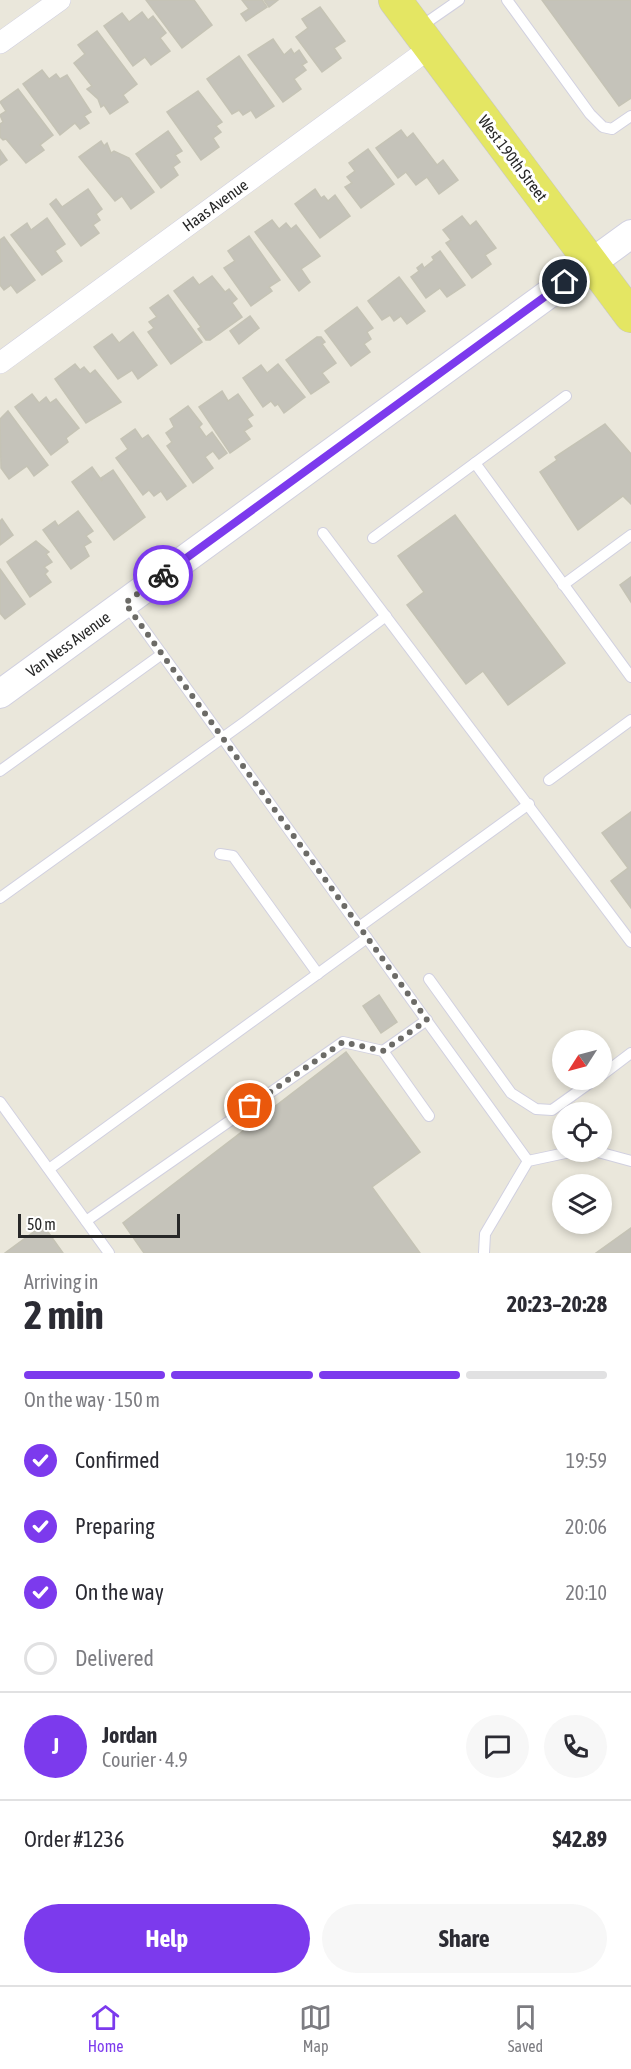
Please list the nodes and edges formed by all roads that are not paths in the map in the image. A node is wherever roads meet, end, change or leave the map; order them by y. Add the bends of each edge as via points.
1 (60, 0) edge
2 (395, 0) edge
3 (459, 0) edge
4 (507, 0) edge
5 (424, 39) junction
6 (0, 44) edge
7 (631, 116) edge
8 (631, 234) edge
9 (592, 262) junction
10 (631, 316) edge
11 (0, 363) edge
12 (566, 396) dead end
13 (475, 463) junction
14 (323, 533) dead end
15 (631, 535) edge
16 (373, 538) dead end
17 (563, 585) junction
18 (125, 603) junction
19 (386, 616) junction
20 (162, 654) junction
21 (631, 677) edge
22 (0, 694) edge
23 (631, 720) edge
24 (221, 738) junction
25 (0, 771) edge
26 (549, 780) dead end
27 (529, 804) junction
28 (220, 854) dead end
29 (0, 898) edge
30 (359, 927) junction
31 (367, 938) junction
32 (631, 942) edge
33 (318, 974) junction
34 (429, 979) dead end
35 (427, 1020) junction
36 (383, 1051) junction
37 (631, 1053) edge
38 (612, 1067) edge
39 (580, 1090) edge
40 (0, 1102) edge
41 (429, 1116) dead end
42 (552, 1156) edge
43 (612, 1156) edge
44 (528, 1161) junction
45 (631, 1161) edge
46 (48, 1169) junction
47 (86, 1221) junction
48 (109, 1253) edge
49 (484, 1253) edge

1 - 6 street
2 - 5 main road, West 190th Street
3 - 5 lane
4 - 7 lane via 603,127 612,129
5 - 9 main road, West 190th Street
5 - 11 street, Haas Avenue
8 - 9 main road, Van Ness Avenue
9 - 10 main road, West 190th Street
9 - 18 main road, Van Ness Avenue
12 - 13 lane
13 - 16 lane
13 - 17 lane
14 - 19 lane
15 - 17 lane
17 - 21 lane
18 - 20 lane
18 - 22 main road, Van Ness Avenue
19 - 24 lane
19 - 27 lane
20 - 24 lane
20 - 25 lane
23 - 26 lane
24 - 29 lane
24 - 30 lane
27 - 30 lane
27 - 32 lane
28 - 33 lane via 233,856
30 - 31 lane
31 - 33 lane
31 - 35 lane
33 - 46 lane
34 - 39 lane via 511,1093 536,1109 552,1110
35 - 36 lane
35 - 44 lane
36 - 41 lane
36 - 47 lane via 343,1042
37 - 38 lane
40 - 46 lane
42 - 44 lane
43 - 45 lane
44 - 49 lane via 485,1234
46 - 47 lane
47 - 48 lane

